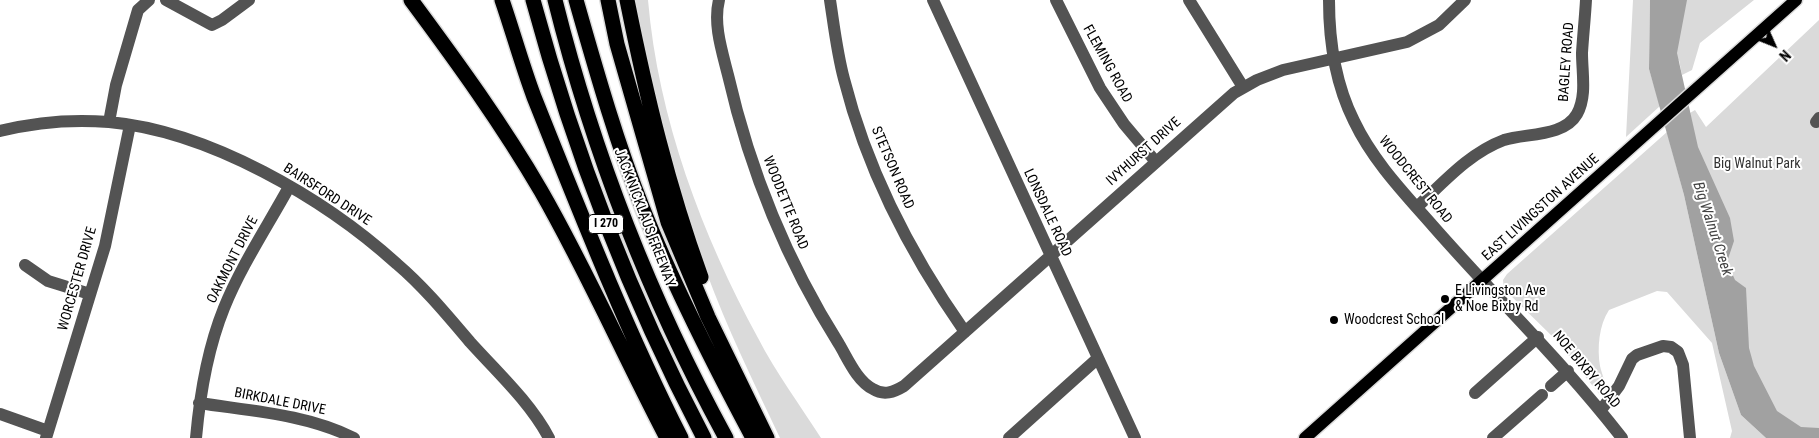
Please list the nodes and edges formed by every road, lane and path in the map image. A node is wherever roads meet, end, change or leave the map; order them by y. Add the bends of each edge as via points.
1 (149, 0) edge
2 (166, 0) edge
3 (249, 0) edge
4 (411, 0) edge
5 (502, 0) edge
6 (513, 0) edge
7 (533, 0) edge
8 (554, 0) edge
9 (576, 0) edge
10 (608, 0) edge
11 (627, 0) edge
12 (718, 0) edge
13 (830, 0) edge
14 (933, 0) edge
15 (1056, 0) edge
16 (1189, 0) edge
17 (1329, 0) edge
18 (1465, 0) edge
19 (1586, 0) edge
20 (1796, 0) edge
21 (1332, 60) junction
22 (1243, 87) junction
23 (109, 122) junction
24 (546, 124) junction
25 (130, 125) junction
26 (0, 131) edge
27 (1156, 162) junction
28 (289, 187) junction
29 (1417, 207) junction
30 (1051, 255) junction
31 (25, 265) dead end
32 (1483, 280) junction
33 (90, 294) junction
34 (965, 332) junction
35 (1538, 338) junction
36 (1097, 359) junction
37 (1568, 372) junction
38 (737, 374) junction
39 (1552, 386) dead end
40 (880, 392) joint
41 (1474, 393) dead end
42 (1542, 395) dead end
43 (199, 404) junction
44 (1601, 410) junction
45 (0, 414) edge
46 (47, 434) edge
47 (196, 438) edge
48 (354, 438) edge
49 (549, 438) edge
50 (667, 438) edge
51 (681, 438) edge
52 (704, 438) edge
53 (726, 438) edge
54 (753, 438) edge
55 (767, 438) edge
56 (1009, 438) edge
57 (1135, 438) edge
58 (1305, 438) edge
59 (1493, 438) edge
60 (1622, 438) edge
61 (1690, 438) edge

1 - 23 street via 138,10
2 - 3 street via 212,25
4 - 50 highway via 497,118 541,191
5 - 24 highway
6 - 24 highway
7 - 52 highway, I 270 via 567,115 608,229 648,323
8 - 53 highway, JACK NICKLAUS FREEWAY / I 270 via 589,118 625,219 678,344
9 - 54 highway via 643,210 714,366
10 - 38 highway via 617,44 668,222 708,317
11 - 38 highway via 645,90 680,220
12 - 40 street, WOODETTE ROAD via 717,20 725,62 749,156 765,199 823,319 859,376
13 - 34 street, STETSON ROAD via 843,77 860,134 888,203
14 - 30 street, LONSDALE ROAD
15 - 27 street, FLEMING ROAD via 1100,88 1124,124
16 - 22 street
17 - 21 street, WOODCREST ROAD
18 - 21 street, IVYHURST DRIVE via 1439,24 1407,42
19 - 29 street, BAGLEY ROAD via 1582,98 1576,115 1557,129 1520,136 1489,147 1461,166
20 - 32 main road, EAST LIVINGSTON AVENUE
21 - 22 street, IVYHURST DRIVE via 1283,70
21 - 29 street, WOODCREST ROAD via 1344,100 1363,140
22 - 27 street, IVYHURST DRIVE
23 - 25 street, BAIRSFORD DRIVE
23 - 26 street, BAIRSFORD DRIVE via 58,121
24 - 51 highway via 618,306
25 - 28 street, BAIRSFORD DRIVE via 198,144
25 - 33 street, WORCESTER DRIVE via 116,202
27 - 30 street, IVYHURST DRIVE
28 - 43 street, OAKMONT DRIVE via 224,308 205,369
28 - 49 street, BAIRSFORD DRIVE via 352,226 398,265 510,386
29 - 32 street, WOODCREST ROAD
30 - 34 street, IVYHURST DRIVE
30 - 36 street, LONSDALE ROAD
31 - 33 street via 48,281
32 - 35 street, NOE BIXBY ROAD
32 - 58 main road, EAST LIVINGSTON AVENUE
33 - 46 street, WORCESTER DRIVE
34 - 40 street, IVYHURST DRIVE via 904,386 893,392
35 - 37 street, NOE BIXBY ROAD
35 - 41 street
36 - 56 street
36 - 57 street, LONSDALE ROAD
37 - 39 street
37 - 44 street, NOE BIXBY ROAD
38 - 55 highway
42 - 59 street
43 - 47 street, OAKMONT DRIVE
43 - 48 street, BIRKDALE DRIVE via 287,416 321,424
44 - 60 street, NOE BIXBY ROAD
44 - 61 street via 1619,386 1632,359 1663,346 1671,347 1678,352 1683,365
45 - 46 street

